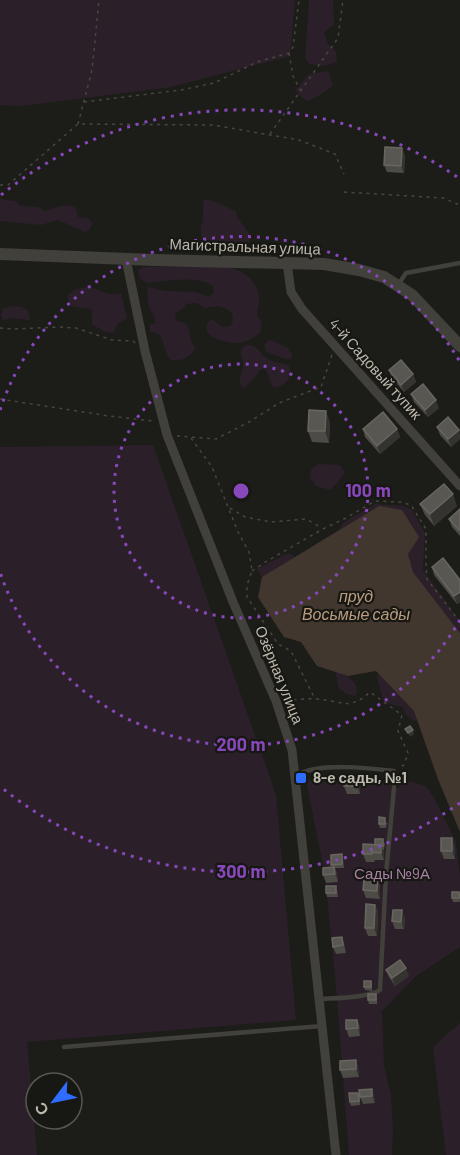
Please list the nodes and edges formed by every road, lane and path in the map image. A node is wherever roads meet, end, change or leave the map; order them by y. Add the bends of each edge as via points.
1 (99, 0) edge
2 (299, 0) edge
3 (343, 0) edge
4 (288, 53) junction
5 (300, 91) junction
6 (84, 102) junction
7 (78, 124) junction
8 (269, 135) junction
9 (344, 174) dead end
10 (0, 186) edge
11 (344, 192) dead end
12 (460, 205) edge
13 (0, 254) edge
14 (126, 259) junction
15 (460, 262) edge
16 (287, 263) junction
17 (398, 285) junction
18 (0, 328) edge
19 (335, 346) junction
20 (460, 346) edge
21 (145, 351) junction
22 (0, 399) edge
23 (163, 422) junction
24 (167, 435) junction
25 (191, 438) junction
26 (460, 486) edge
27 (229, 508) junction
28 (322, 529) junction
29 (252, 571) junction
30 (460, 622) edge
31 (315, 699) junction
32 (276, 701) junction
33 (394, 771) junction
34 (295, 777) junction
35 (319, 999) junction
36 (322, 1026) junction
37 (64, 1047) dead end
38 (336, 1155) edge

1 - 6 path via 92,70
2 - 4 path via 293,47
3 - 5 path via 338,38
4 - 5 path
4 - 6 path via 257,62 214,83
5 - 8 path
6 - 7 path
7 - 8 path via 213,124
7 - 10 path via 8,185
8 - 9 path via 299,140 335,154
11 - 12 path via 443,198
13 - 14 street, Магистральная улица
14 - 16 street, Магистральная улица
14 - 21 street, Озёрная улица
15 - 17 lane via 406,273
16 - 17 street, Магистральная улица via 359,270
16 - 19 street, 4-й Садовый тупик via 291,292
17 - 20 street, Магистральная улица
18 - 21 path via 76,328 111,340 132,341
19 - 25 path via 321,387 279,403 216,439
19 - 26 street, 4-й Садовый тупик
21 - 23 street, Озёрная улица
22 - 23 path
23 - 24 street, Озёрная улица
24 - 25 path
24 - 32 street, Озёрная улица
25 - 27 path via 212,467
27 - 28 path via 245,517 271,522 306,519
27 - 29 path via 249,552
28 - 29 path
28 - 30 path via 375,501 411,505 426,529 427,579
29 - 31 path via 247,597 278,644 291,651
31 - 32 path
31 - 33 path via 350,704 370,692 402,715 398,731 408,753 404,765
32 - 34 street, Озёрная улица via 292,750
33 - 34 lane via 318,768
33 - 35 lane via 380,990 368,995
34 - 35 street, Озёрная улица
35 - 36 street, Озёрная улица
36 - 37 lane
36 - 38 street, Озёрная улица

